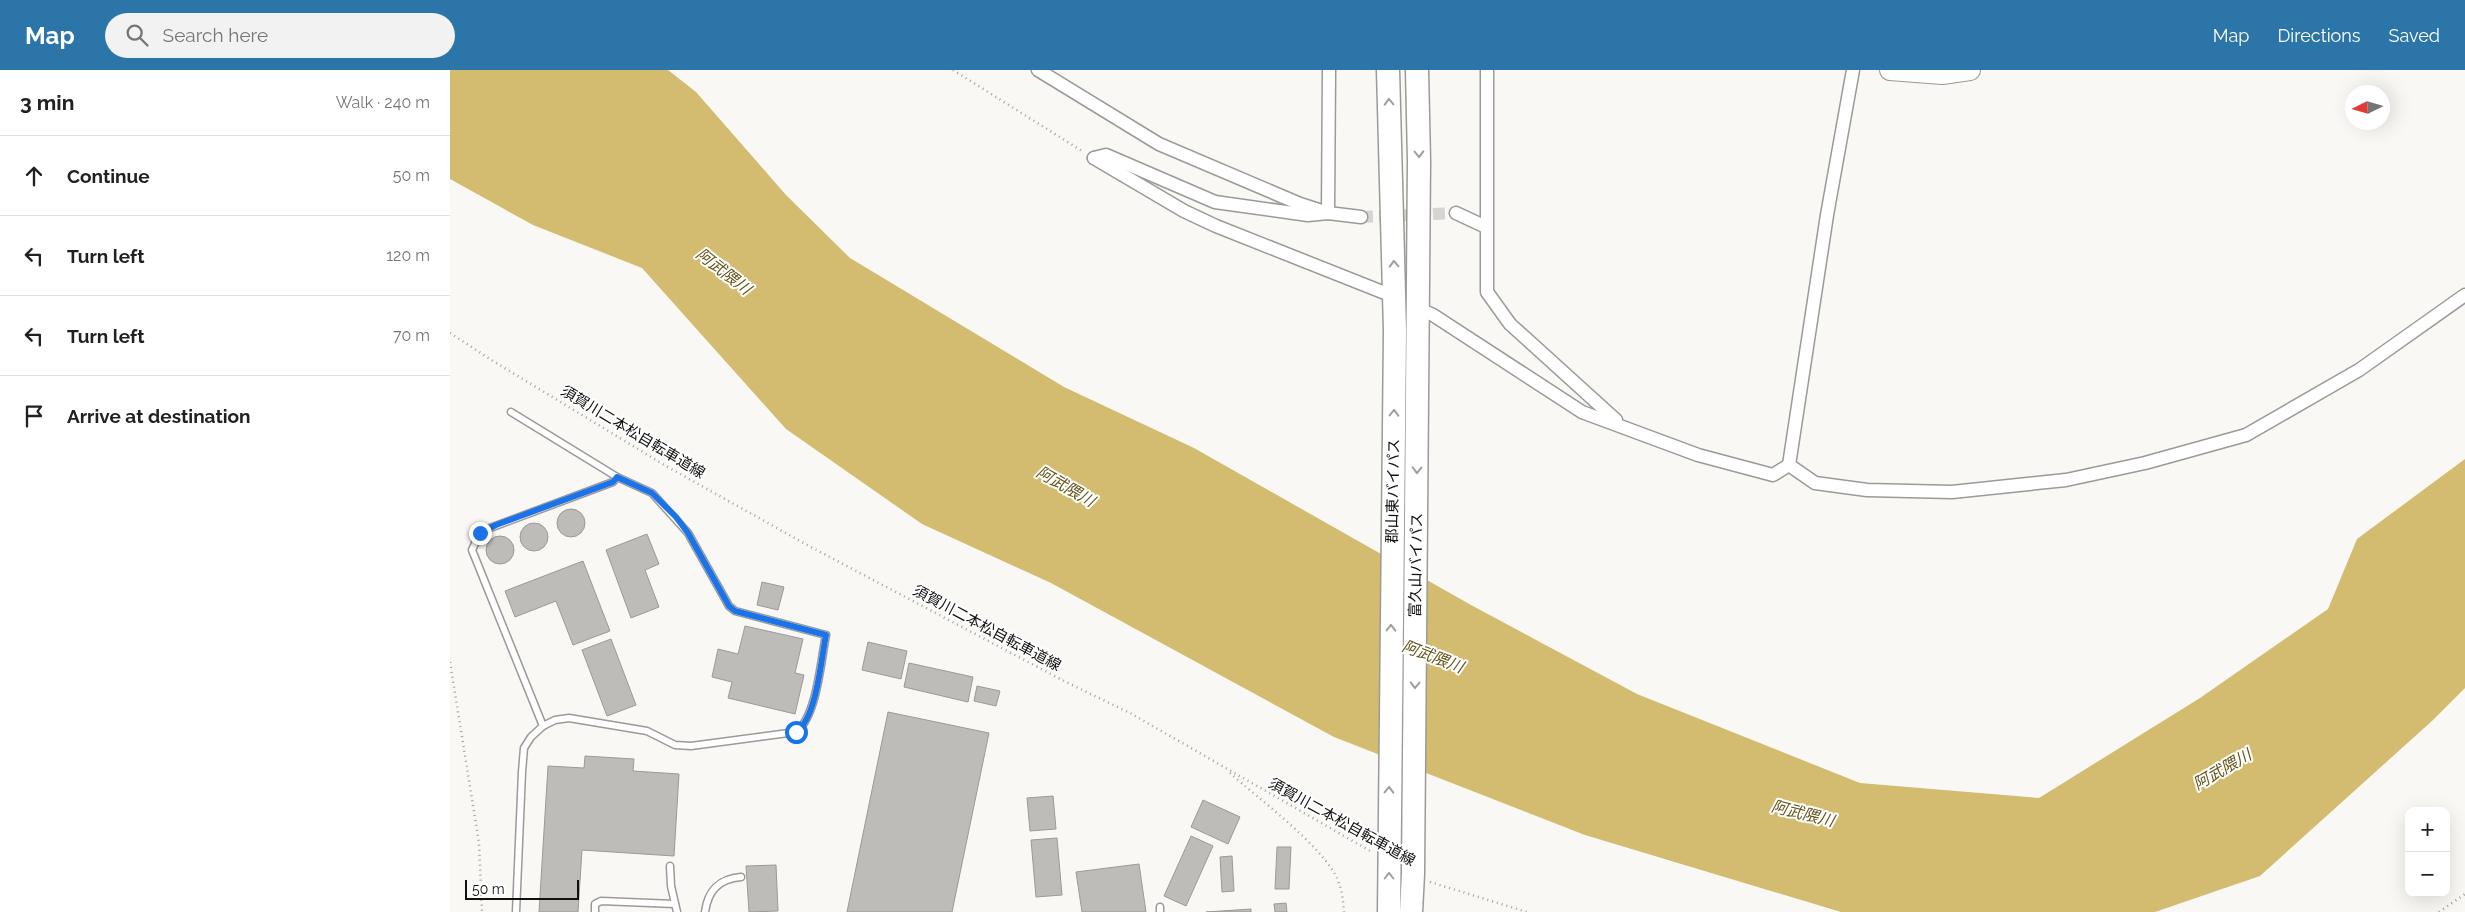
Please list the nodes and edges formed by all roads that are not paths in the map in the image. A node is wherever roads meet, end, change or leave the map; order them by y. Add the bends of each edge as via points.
1 (1038, 70) edge
2 (1328, 70) edge
3 (1388, 70) edge
4 (1417, 70) edge
5 (1488, 70) edge
6 (1852, 70) edge
7 (1890, 70) edge
8 (1970, 70) edge
9 (1456, 213) tunnel mouth
10 (1328, 214) junction
11 (1361, 217) tunnel mouth
12 (1486, 227) junction
13 (2465, 295) edge
14 (1394, 297) junction
15 (1418, 308) junction
16 (511, 412) dead end
17 (1624, 427) junction
18 (1789, 465) junction
19 (617, 477) junction
20 (543, 726) junction
21 (670, 866) dead end
22 (741, 877) dead end
23 (675, 904) junction
24 (516, 912) edge
25 (595, 912) edge
26 (677, 912) edge
27 (706, 912) edge
28 (1389, 912) edge
29 (1411, 912) edge

1 - 10 street via 1159,144
2 - 10 street
14 -> 3 highway, 郡山東バイパス
4 -> 15 highway
5 - 12 street
6 - 18 street
7 - 8 main road via 1942,74
9 - 12 street
10 - 11 street
10 - 14 street via 1308,215 1215,202 1106,155 1094,158 1216,226
12 - 17 street via 1487,292 1510,324
13 - 18 street via 2359,370 2246,435 2145,463 2066,480 1952,492 1867,490 1815,483
28 -> 14 highway, 郡山東バイパス via 1381,846
15 - 17 street via 1582,412
15 -> 29 highway, 富久山バイパス
16 - 19 lane
17 - 18 street via 1698,454 1773,475
19 - 20 lane via 613,482 480,533 472,550
19 - 20 lane via 652,493 676,517 735,611 826,635 811,712 796,732 691,746 675,746 647,731 569,718
20 - 24 lane via 524,748
21 - 23 lane
22 - 27 lane via 720,882 713,888
23 - 25 lane via 601,901 595,904
23 - 26 lane

